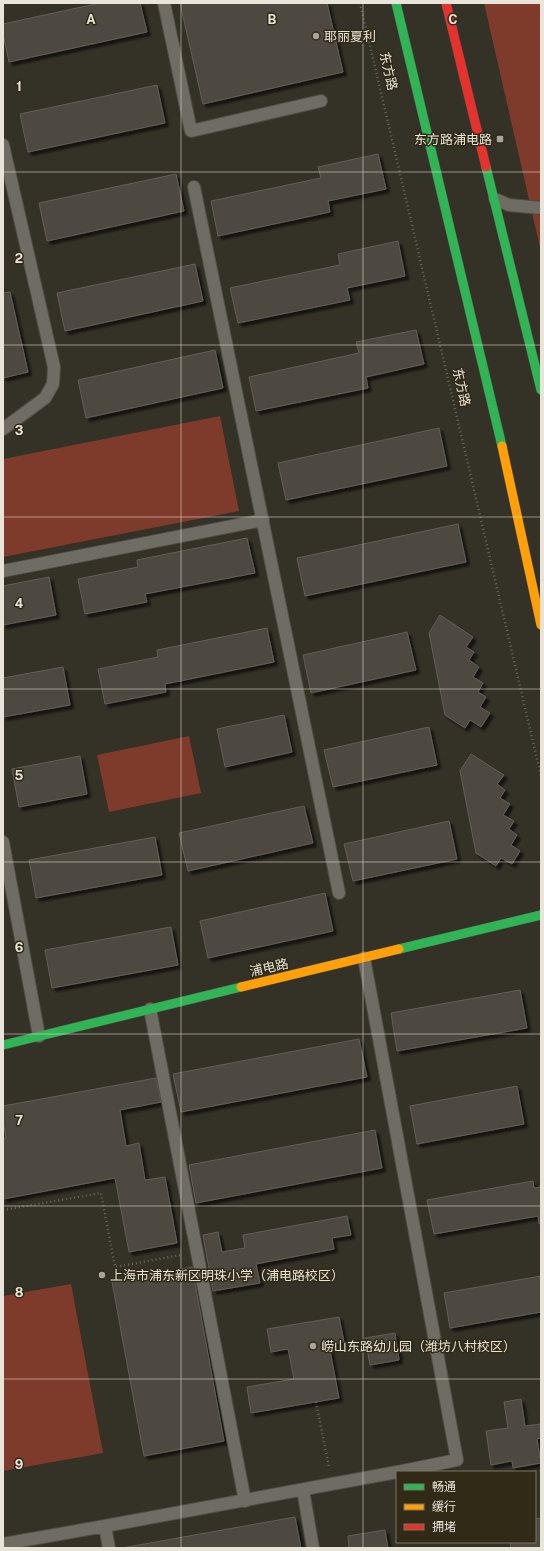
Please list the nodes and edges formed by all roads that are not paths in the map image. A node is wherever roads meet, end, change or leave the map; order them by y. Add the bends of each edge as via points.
1 (164, 3) edge
2 (396, 3) edge
3 (446, 3) edge
4 (321, 101) dead end
5 (3, 144) edge
6 (194, 187) dead end
7 (494, 199) junction
8 (541, 208) edge
9 (541, 390) edge
10 (3, 428) edge
11 (263, 520) junction
12 (3, 571) edge
13 (541, 625) edge
14 (3, 842) edge
15 (339, 893) dead end
16 (541, 915) edge
17 (364, 958) junction
18 (150, 1009) junction
19 (39, 1036) junction
20 (3, 1045) edge
21 (402, 1471) edge
22 (396, 1472) edge
23 (303, 1490) junction
24 (245, 1501) junction
25 (105, 1526) junction
26 (3, 1544) edge
27 (109, 1548) edge
28 (313, 1548) edge

1 - 4 lane via 192,130
2 - 13 main road, 东方路 via 514,494
3 - 7 main road
5 - 10 lane via 54,367 53,384 44,398
6 - 11 lane
7 - 8 lane via 509,205
7 - 9 main road
11 - 12 lane
11 - 15 lane
14 - 19 lane
16 - 17 main road, 浦电路
17 - 18 main road, 浦电路
17 - 21 lane via 457,1460
18 - 19 main road, 浦电路
18 - 24 lane
19 - 20 main road, 浦电路
22 - 23 lane
23 - 24 lane
23 - 28 lane
24 - 25 lane
25 - 26 lane
25 - 27 lane

